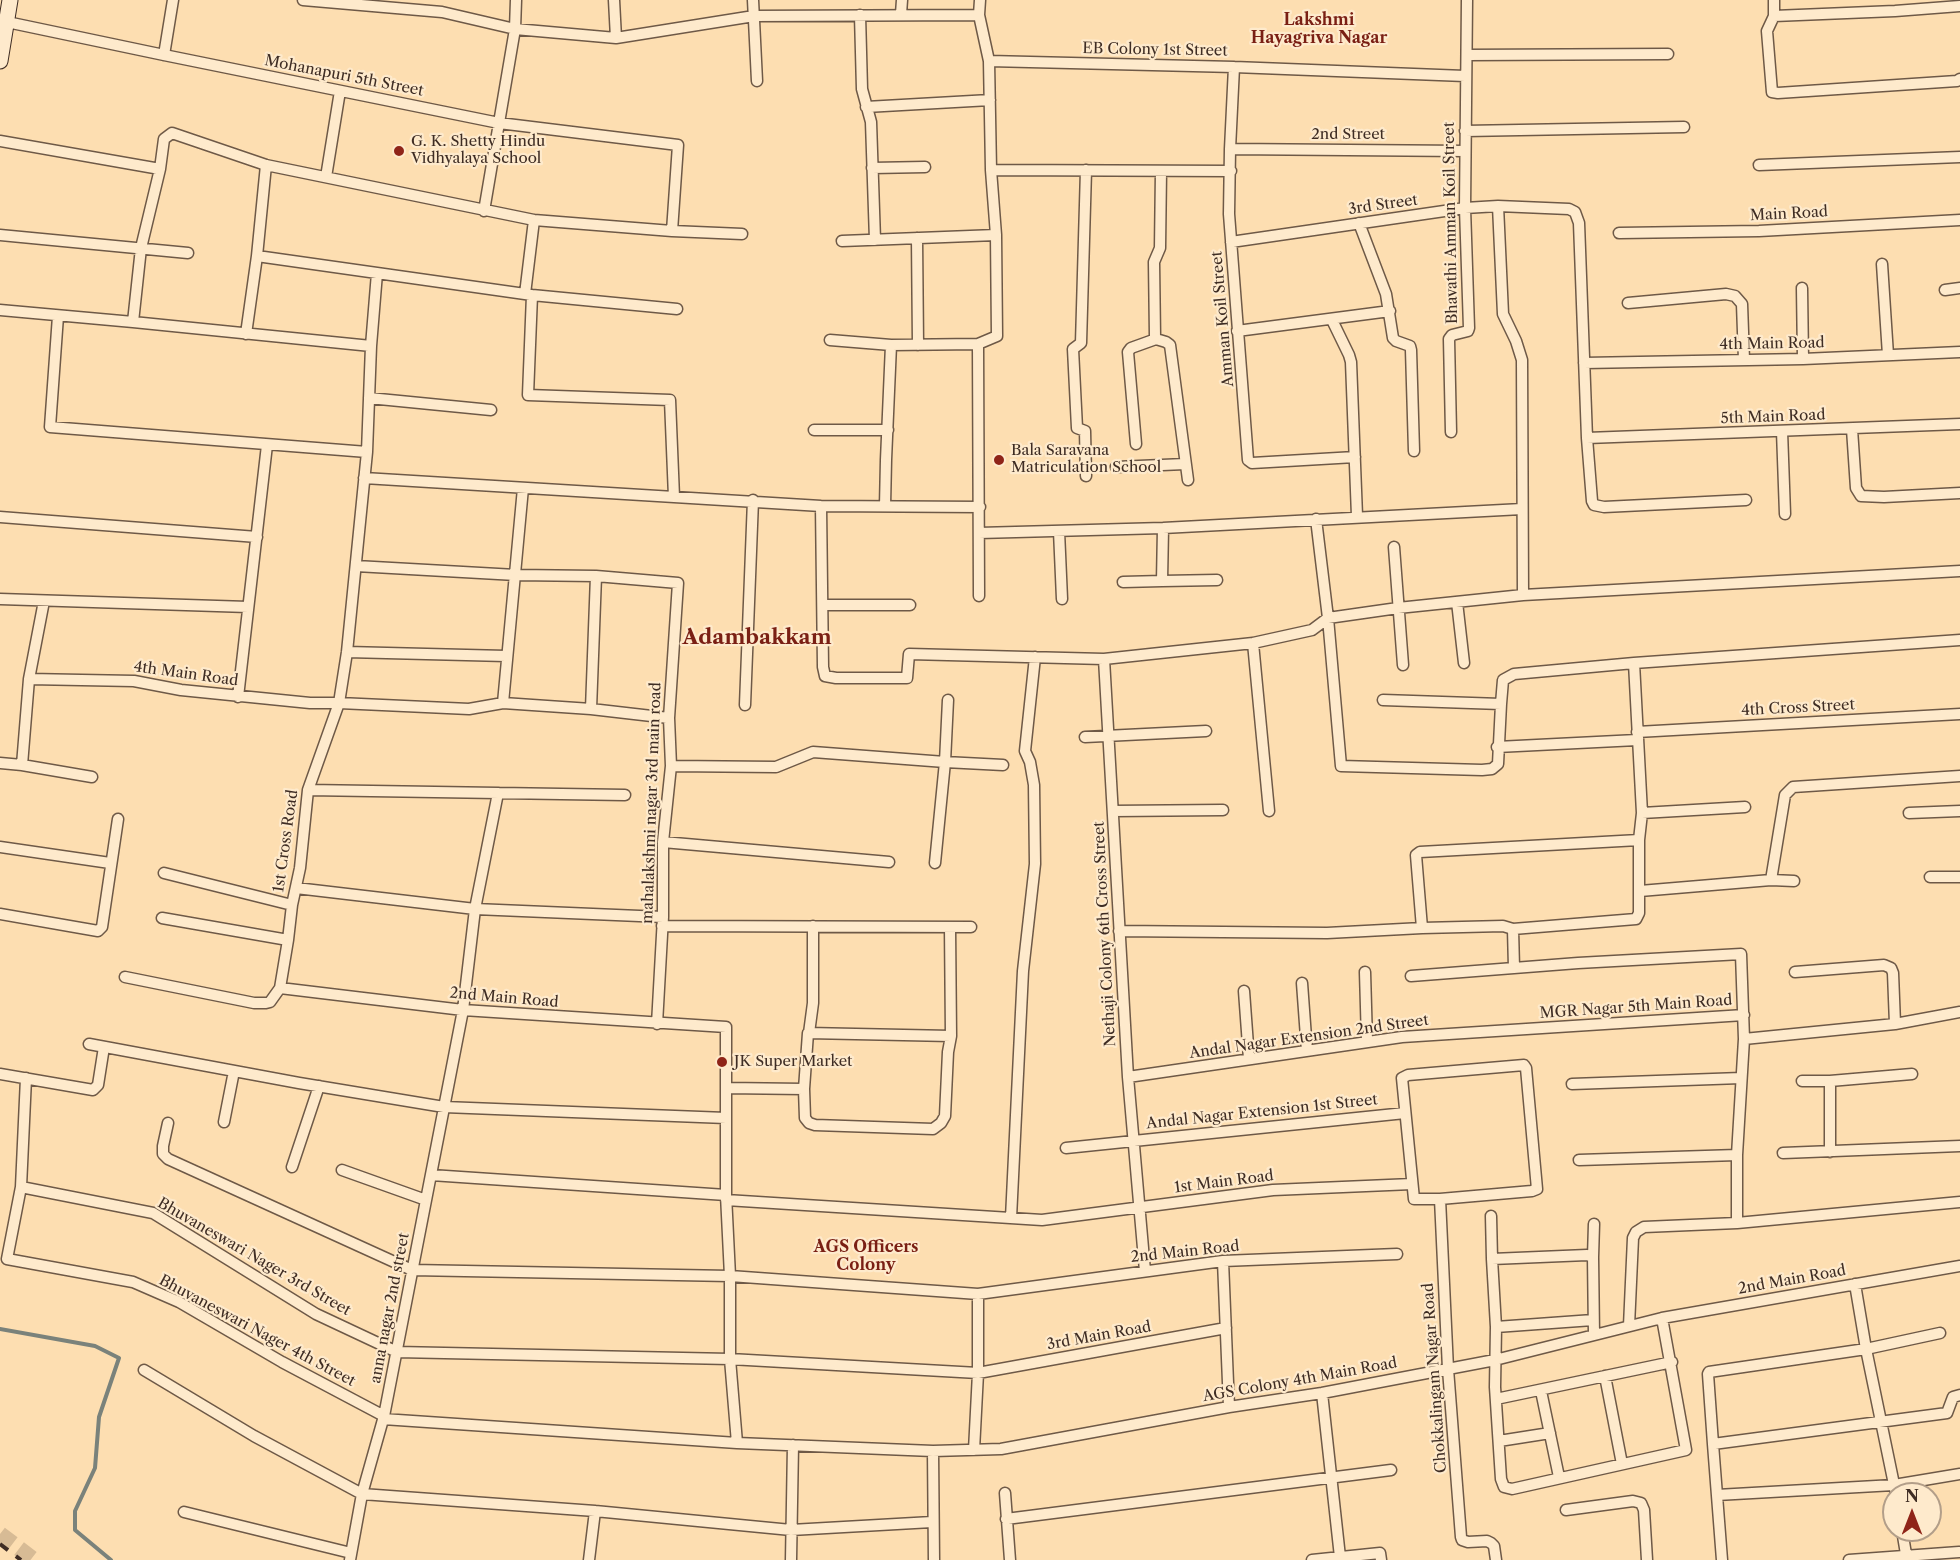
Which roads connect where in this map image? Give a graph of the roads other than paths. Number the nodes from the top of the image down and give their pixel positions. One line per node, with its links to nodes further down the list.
1 (10, 0): 20 (street)
2 (173, 0): 24 (street)
3 (303, 0): 14 (street)
4 (441, 0): 14 (street)
5 (516, 0): 21 (street)
6 (614, 0): 22 (street)
7 (753, 0): 18 (street)
8 (902, 0): 15 (street)
9 (980, 0): 17 (street)
10 (1467, 0): 25 (street, Bhavathi Amman Koil Street)
11 (1774, 0): 19 (street)
12 (1895, 6): 13 (street); 19 (street)
13 (1960, 6)
14 (442, 12): 21 (street)
15 (901, 14): 16 (street); 17 (street)
16 (860, 15): 18 (street); 34 (street)
17 (979, 15): 27 (street)
18 (754, 16): 22 (street); 31 (street)
19 (1774, 16): 30 (street)
20 (3, 20): 24 (street, Mohanapuri 5th Street); 26 (street)
21 (515, 29): 22 (street); 35 (street)
22 (616, 38)
23 (1668, 54): 25 (street)
24 (164, 55): 32 (street, Mohanapuri 5th Street)
25 (1467, 56): 29 (street, Bhavathi Amman Koil Street)
26 (0, 61)
27 (989, 61): 28 (street, EB Colony 1st Street); 33 (street)
28 (1234, 66): 29 (street, EB Colony 1st Street); 39 (street, Amman Koil Street)
29 (1465, 76): 37 (street, Bhavathi Amman Koil Street)
30 (1960, 79)
31 (757, 81)
32 (340, 91): 35 (street, Mohanapuri 5th Street); 51 (street)
33 (990, 100): 34 (street); 47 (street)
34 (866, 107): 45 (street)
35 (499, 123): 54 (street); 58 (street, Mohanapuri 5th Street)
36 (1684, 127): 37 (street)
37 (1465, 131): 40 (street, Bhavathi Amman Koil Street)
38 (0, 141): 46 (street)
39 (1230, 149): 40 (street, 2nd Street); 50 (street, Amman Koil Street)
40 (1465, 151): 53 (street, Bhavathi Amman Koil Street)
41 (1960, 157): 43 (street)
42 (266, 165): 46 (street); 51 (street); 69 (street)
43 (1759, 165)
44 (925, 167): 45 (street)
45 (873, 168): 64 (street)
46 (160, 169): 67 (street)
47 (991, 170): 48 (street); 62 (street)
48 (1086, 170): 49 (street); 112 (street)
49 (1161, 171): 50 (street); 85 (street)
50 (1231, 171): 66 (street, Amman Koil Street)
51 (326, 177): 54 (street)
52 (1498, 206): 53 (street, 3rd Street); 95 (street, 3rd Street); 123 (street)
53 (1465, 208): 57 (street, 3rd Street); 103 (street, Bhavathi Amman Koil Street)
54 (484, 211): 55 (street)
55 (534, 220): 58 (street); 75 (street)
56 (1960, 220): 59 (street, Main Road)
57 (1359, 224): 66 (street, 3rd Street); 79 (street)
58 (672, 231): 60 (street)
59 (1619, 233)
60 (742, 234)
61 (0, 235): 67 (street)
62 (996, 235): 63 (street); 87 (street)
63 (917, 238): 64 (street); 89 (street)
64 (875, 240): 65 (street)
65 (842, 241)
66 (1232, 242): 83 (street, Amman Koil Street)
67 (141, 248): 68 (street); 82 (street)
68 (188, 254)
69 (257, 256): 71 (street); 84 (street)
70 (1882, 264): 92 (street)
71 (377, 273): 75 (street); 90 (street, 1st Cross Road)
72 (1802, 288): 93 (street)
73 (1960, 288): 74 (street)
74 (1945, 290)
75 (529, 295): 77 (street); 117 (street)
76 (1628, 303): 94 (street)
77 (677, 309)
78 (0, 310): 80 (street)
79 (1390, 311): 81 (street); 107 (street)
80 (58, 316): 82 (street); 106 (street)
81 (1332, 320): 83 (street); 109 (street)
82 (133, 322): 84 (street)
83 (1237, 331): 109 (street, Amman Koil Street)
84 (246, 334): 90 (street)
85 (1156, 339): 105 (street); 110 (street)
86 (830, 340): 88 (street)
87 (978, 344): 89 (street); 122 (street)
88 (891, 345): 89 (street); 101 (street)
89 (918, 345)
90 (371, 346): 96 (street, 1st Cross Road)
91 (1960, 352): 92 (street, 4th Main Road)
92 (1888, 355): 93 (street, 4th Main Road)
93 (1803, 359): 94 (street, 4th Main Road)
94 (1744, 360): 95 (street, 4th Main Road)
95 (1584, 363): 104 (street)
96 (369, 398): 97 (street); 108 (street, 1st Cross Road)
97 (491, 410)
98 (1960, 424): 99 (street, 5th Main Road)
99 (1852, 429): 102 (street, 5th Main Road); 116 (street)
100 (814, 430): 101 (street)
101 (888, 430): 121 (street)
102 (1782, 431): 104 (street, 5th Main Road); 124 (street)
103 (1451, 432)
104 (1587, 438): 119 (street)
105 (1136, 444)
106 (267, 445): 108 (street); 131 (street)
107 (1414, 451)
108 (367, 452): 113 (street, 1st Cross Road)
109 (1355, 457): 125 (street)
110 (1185, 465): 111 (street); 114 (street)
111 (1116, 467)
112 (1086, 476)
113 (364, 478): 115 (street); 133 (street, 1st Cross Road)
114 (1188, 480)
115 (523, 488): 117 (street); 135 (street)
116 (1960, 493)
117 (674, 497): 118 (street)
118 (753, 500): 120 (street); 167 (street)
119 (1746, 500)
120 (821, 506): 121 (street); 146 (street)
121 (885, 506): 122 (street)
122 (980, 507): 130 (street)
123 (1522, 509): 125 (street); 140 (street)
124 (1785, 514)
125 (1357, 516): 127 (street)
126 (0, 517): 131 (street)
127 (1316, 519): 128 (street); 150 (street)
128 (1163, 528): 129 (street); 137 (street)
129 (1059, 531): 130 (street); 143 (street)
130 (979, 533): 141 (street)
131 (257, 537): 148 (street)
132 (1394, 547): 149 (street)
133 (356, 566): 135 (street); 153 (street, 1st Cross Road)
134 (1960, 571): 140 (street)
135 (516, 575): 136 (street); 154 (street)
136 (596, 576): 168 (street); 170 (street, mahalakshmi nagar 3rd main road)
137 (1162, 580): 138 (street); 139 (street)
138 (1217, 580)
139 (1123, 582)
140 (1523, 595): 145 (street)
141 (979, 596)
142 (0, 599): 144 (street)
143 (1062, 599)
144 (44, 602): 148 (street); 160 (street)
145 (1456, 602): 149 (street); 157 (street)
146 (823, 604): 147 (street); 155 (street)
147 (910, 605)
148 (248, 607): 161 (street)
149 (1398, 608): 150 (street); 159 (street)
150 (1328, 618): 152 (street); 175 (street)
151 (1960, 640): 158 (street)
152 (1253, 643): 156 (street); 189 (street)
153 (347, 652): 154 (street); 164 (street, 1st Cross Road)
154 (506, 656): 165 (street)
155 (1035, 657): 156 (street); 276 (street)
156 (1104, 659): 172 (street, Nethaji Colony 6th Cross Street)
157 (1464, 663)
158 (1634, 663): 166 (street); 173 (street)
159 (1403, 665)
160 (29, 679): 161 (street, 4th Main Road); 178 (street)
161 (238, 697): 164 (street, 4th Main Road)
162 (948, 700): 176 (street)
163 (1383, 700): 166 (street)
164 (339, 703): 165 (street, 4th Main Road); 183 (street, 1st Cross Road)
165 (503, 703): 168 (street, 4th Main Road)
166 (1501, 704): 175 (street)
167 (745, 705)
168 (591, 709): 170 (street, 4th Main Road)
169 (1960, 714): 173 (street, 4th Cross Street)
170 (669, 718): 180 (street, mahalakshmi nagar 3rd main road)
171 (1206, 731): 172 (street)
172 (1107, 735): 174 (street); 188 (street, Nethaji Colony 6th Cross Street)
173 (1637, 736): 175 (street, 4th Cross Street); 191 (street)
174 (1085, 737)
175 (1497, 747)
176 (945, 762): 179 (street); 180 (street); 199 (street)
177 (0, 764): 178 (street)
178 (22, 765): 182 (street)
179 (1003, 765)
180 (671, 766): 195 (street, mahalakshmi nagar 3rd main road)
181 (1960, 776): 203 (street)
182 (92, 777)
183 (308, 790): 184 (street); 205 (street, 1st Cross Road)
184 (498, 793): 185 (street); 208 (street, anna nagar 2nd street)
185 (626, 795)
186 (1745, 807): 191 (street)
187 (1223, 810): 188 (street)
188 (1113, 811): 217 (street, Nethaji Colony 6th Cross Street)
189 (1269, 811)
190 (1960, 811): 192 (street)
191 (1642, 813): 194 (street)
192 (1909, 813)
193 (118, 819): 198 (street)
194 (1640, 840): 206 (street); 215 (street)
195 (663, 842): 197 (street); 211 (street, mahalakshmi nagar 3rd main road)
196 (0, 847): 198 (street)
197 (889, 862)
198 (110, 863): 209 (street)
199 (935, 863)
200 (164, 873): 207 (street)
201 (1960, 876): 202 (street)
202 (1930, 878)
203 (1771, 880): 204 (street); 206 (street)
204 (1794, 880)
205 (296, 888): 207 (street, 1st Cross Road); 208 (street)
206 (1640, 891): 216 (street)
207 (292, 905): 218 (street, 1st Cross Road)
208 (475, 909): 211 (street); 227 (street, anna nagar 2nd street)
209 (0, 915)
210 (162, 918): 218 (street)
211 (662, 922): 212 (street); 230 (street, mahalakshmi nagar 3rd main road)
212 (813, 926): 213 (street); 233 (street)
213 (950, 927): 214 (street); 234 (street)
214 (971, 927)
215 (1422, 928): 216 (street); 217 (street)
216 (1513, 929): 219 (street)
217 (1119, 931): 244 (street, Nethaji Colony 6th Cross Street)
218 (288, 940): 225 (street, 1st Cross Road)
219 (1514, 968): 222 (street); 229 (street)
220 (1365, 972): 236 (street)
221 (1795, 972): 231 (street)
222 (1411, 976)
223 (124, 977): 225 (street)
224 (1302, 984): 239 (street)
225 (280, 988): 227 (street, 2nd Main Road)
226 (1244, 990): 240 (street)
227 (463, 1010): 230 (street, 2nd Main Road); 253 (street, anna nagar 2nd street)
228 (1960, 1012): 231 (street)
229 (1744, 1015): 232 (street, MGR Nagar 5th Main Road); 235 (street)
230 (657, 1024): 251 (street, 2nd Main Road)
231 (1895, 1024): 235 (street)
232 (1530, 1029): 236 (street, Andal Nagar Extension 2nd Street)
233 (809, 1033): 234 (street); 252 (street)
234 (951, 1036): 252 (street)
235 (1744, 1039): 246 (street)
236 (1366, 1042): 239 (street, Andal Nagar Extension 2nd Street)
237 (88, 1044): 238 (street)
238 (104, 1047): 241 (street); 245 (street)
239 (1307, 1051): 240 (street, Andal Nagar Extension 2nd Street)
240 (1249, 1059): 244 (street, Andal Nagar Extension 2nd Street)
241 (234, 1071): 250 (street); 256 (street)
242 (0, 1074): 245 (street)
243 (1912, 1074): 248 (street)
244 (1128, 1077): 258 (street, Nethaji Colony 6th Cross Street)
245 (26, 1078): 269 (street)
246 (1741, 1078): 249 (street); 263 (street)
247 (1803, 1081): 248 (street)
248 (1830, 1081): 261 (street)
249 (1572, 1084)
250 (319, 1086): 253 (street); 265 (street)
251 (726, 1088): 252 (street); 255 (street)
252 (804, 1089)
253 (444, 1107): 255 (street); 267 (street, anna nagar 2nd street)
254 (1400, 1113): 258 (street, Andal Nagar Extension 1st Street); 268 (street); 271 (street)
255 (726, 1118): 270 (street)
256 (224, 1122)
257 (168, 1123): 284 (street)
258 (1132, 1141): 260 (street, Andal Nagar Extension 1st Street); 274 (street, Nethaji Colony 6th Cross Street)
259 (1960, 1146): 261 (street)
260 (1066, 1148)
261 (1830, 1152): 262 (street)
262 (1783, 1153)
263 (1737, 1155): 264 (street); 277 (street)
264 (1579, 1160)
265 (292, 1167)
266 (342, 1170): 272 (street)
267 (431, 1175): 270 (street, 1st Main Road); 272 (street, anna nagar 2nd street)
268 (1412, 1184): 271 (street); 274 (street, 1st Main Road)
269 (21, 1187): 297 (street, Bhuvaneswari Nager 3rd Street); 310 (street, Bhuvaneswari Nager 4th Street)
270 (726, 1198): 276 (street, 1st Main Road); 286 (street)
271 (1440, 1198): 301 (street, Chokkalingam Nagar Road)
272 (426, 1200): 284 (street, anna nagar 2nd street)
273 (1960, 1202): 277 (street)
274 (1140, 1208): 276 (street, 1st Main Road); 285 (street, Nethaji Colony 6th Cross Street)
275 (1491, 1216): 281 (street)
276 (1011, 1218)
277 (1737, 1223): 291 (street)
278 (1594, 1224): 280 (street)
279 (1397, 1254): 282 (street, 2nd Main Road)
280 (1593, 1257): 281 (street); 290 (street)
281 (1492, 1259): 292 (street)
282 (1224, 1261): 285 (street, 2nd Main Road); 293 (street)
283 (1960, 1266): 287 (street, 2nd Main Road)
284 (412, 1270): 286 (street, 2nd Main Road); 297 (street, anna nagar 2nd street)
285 (1145, 1271): 288 (street, 2nd Main Road)
286 (730, 1276): 288 (street, 2nd Main Road); 298 (street)
287 (1855, 1284): 289 (street, 2nd Main Road); 296 (street)
288 (978, 1294): 303 (street)
289 (1662, 1318): 291 (street, 2nd Main Road); 300 (street)
290 (1593, 1320): 292 (street); 295 (street)
291 (1629, 1326): 295 (street, AGS Colony 4th Main Road)
292 (1496, 1327): 299 (street)
293 (1226, 1328): 303 (street, 3rd Main Road); 309 (street)
294 (1940, 1333): 296 (street)
295 (1594, 1335): 299 (street, AGS Colony 4th Main Road)
296 (1866, 1349): 311 (street); 315 (street)
297 (397, 1352): 298 (street, 3rd Main Road); 310 (street, anna nagar 2nd street)
298 (730, 1359): 303 (street, 3rd Main Road); 314 (street)
299 (1495, 1360): 301 (street, AGS Colony 4th Main Road); 308 (street)
300 (1672, 1362): 304 (street); 319 (street)
301 (1448, 1369): 306 (street, AGS Colony 4th Main Road); 347 (street, Chokkalingam Nagar Road)
302 (144, 1370): 328 (street)
303 (978, 1374): 317 (street)
304 (1605, 1376): 305 (street); 319 (street)
305 (1541, 1391): 308 (street); 312 (street)
306 (1322, 1393): 309 (street, AGS Colony 4th Main Road); 322 (street)
307 (1960, 1395): 311 (street)
308 (1496, 1399): 313 (street)
309 (1229, 1407): 317 (street, AGS Colony 4th Main Road)
310 (384, 1418): 314 (street, AGS Colony 4th Main Road); 328 (street, anna nagar 2nd street)
311 (1880, 1421): 315 (street); 324 (street)
312 (1550, 1433): 313 (street); 323 (street)
313 (1499, 1441): 323 (street)
314 (737, 1443): 316 (street, AGS Colony 4th Main Road)
315 (1713, 1444): 329 (street)
316 (793, 1445): 318 (street, AGS Colony 4th Main Road); 335 (street)
317 (974, 1450): 318 (street, AGS Colony 4th Main Road)
318 (933, 1451): 334 (street)
319 (1622, 1464): 323 (street)
320 (1391, 1470): 322 (street)
321 (1960, 1474): 325 (street)
322 (1332, 1477): 333 (street); 339 (street)
323 (1559, 1477)
324 (1893, 1482)
325 (1925, 1482)
326 (1882, 1490): 329 (street)
327 (1005, 1493): 333 (street)
328 (362, 1494): 331 (street); 338 (street, anna nagar 2nd street)
329 (1717, 1496): 349 (street)
330 (1566, 1510): 348 (street)
331 (595, 1511): 335 (street); 341 (street)
332 (184, 1512): 338 (street)
333 (1006, 1519): 344 (street)
334 (932, 1522): 335 (street); 343 (street)
335 (790, 1530): 342 (street)
336 (1904, 1542): 340 (street)
337 (1959, 1552): 340 (street)
338 (351, 1557)
339 (1340, 1557): 345 (street); 346 (street)
340 (1907, 1558): 350 (street)
341 (589, 1560)
342 (791, 1560)
343 (934, 1560)
344 (1010, 1560)
345 (1312, 1560)
346 (1381, 1560)
347 (1496, 1560)
348 (1647, 1560)
349 (1722, 1560)
350 (1849, 1560)

